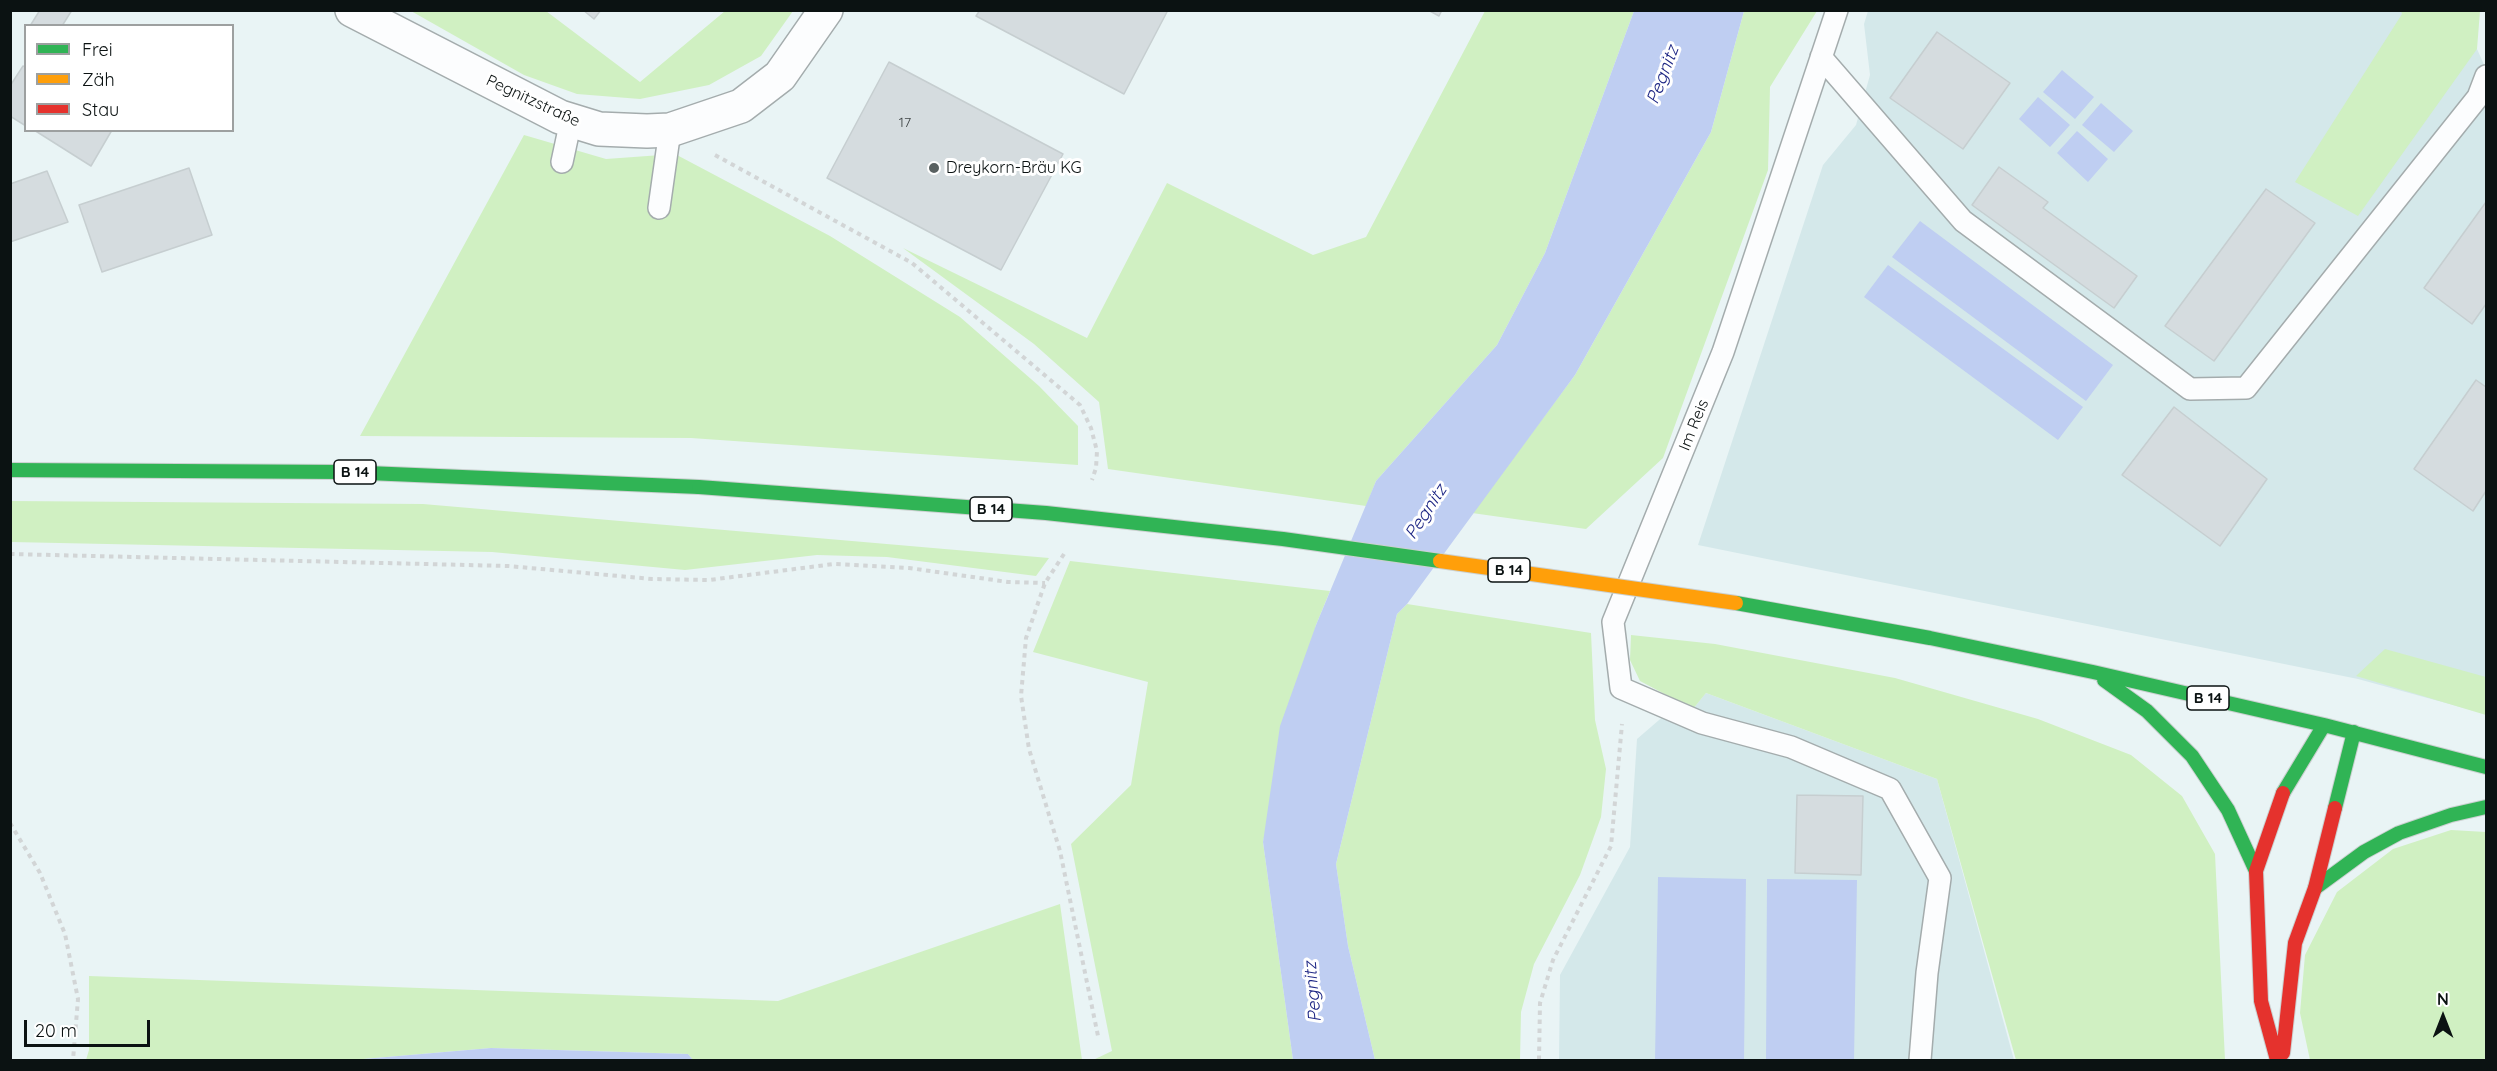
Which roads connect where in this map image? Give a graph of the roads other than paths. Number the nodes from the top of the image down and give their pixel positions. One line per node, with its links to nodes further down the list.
1 (352, 10): 6 (street, Pegnitzstraße)
2 (826, 10): 7 (street, Pegnitzstraße)
3 (1837, 10): 4 (lane, Im Reis)
4 (1821, 57): 5 (lane); 18 (lane, Im Reis)
5 (2487, 76)
6 (572, 120): 7 (street, Pegnitzstraße); 8 (lane)
7 (670, 130): 9 (lane)
8 (562, 162)
9 (659, 208)
10 (10, 470): 11 (main road, B 14, bridge)
11 (2093, 672): 12 (main road, B 14); 16 (main road)
12 (2324, 725): 13 (main road, B 14); 16 (main road)
13 (2354, 732): 14 (main road, B 14); 17 (main road)
14 (2487, 767)
15 (2487, 807): 17 (main road)
16 (2256, 871): 19 (main road)
17 (2315, 888): 20 (main road)
18 (1920, 1060)
19 (2277, 1060)
20 (2282, 1060)

